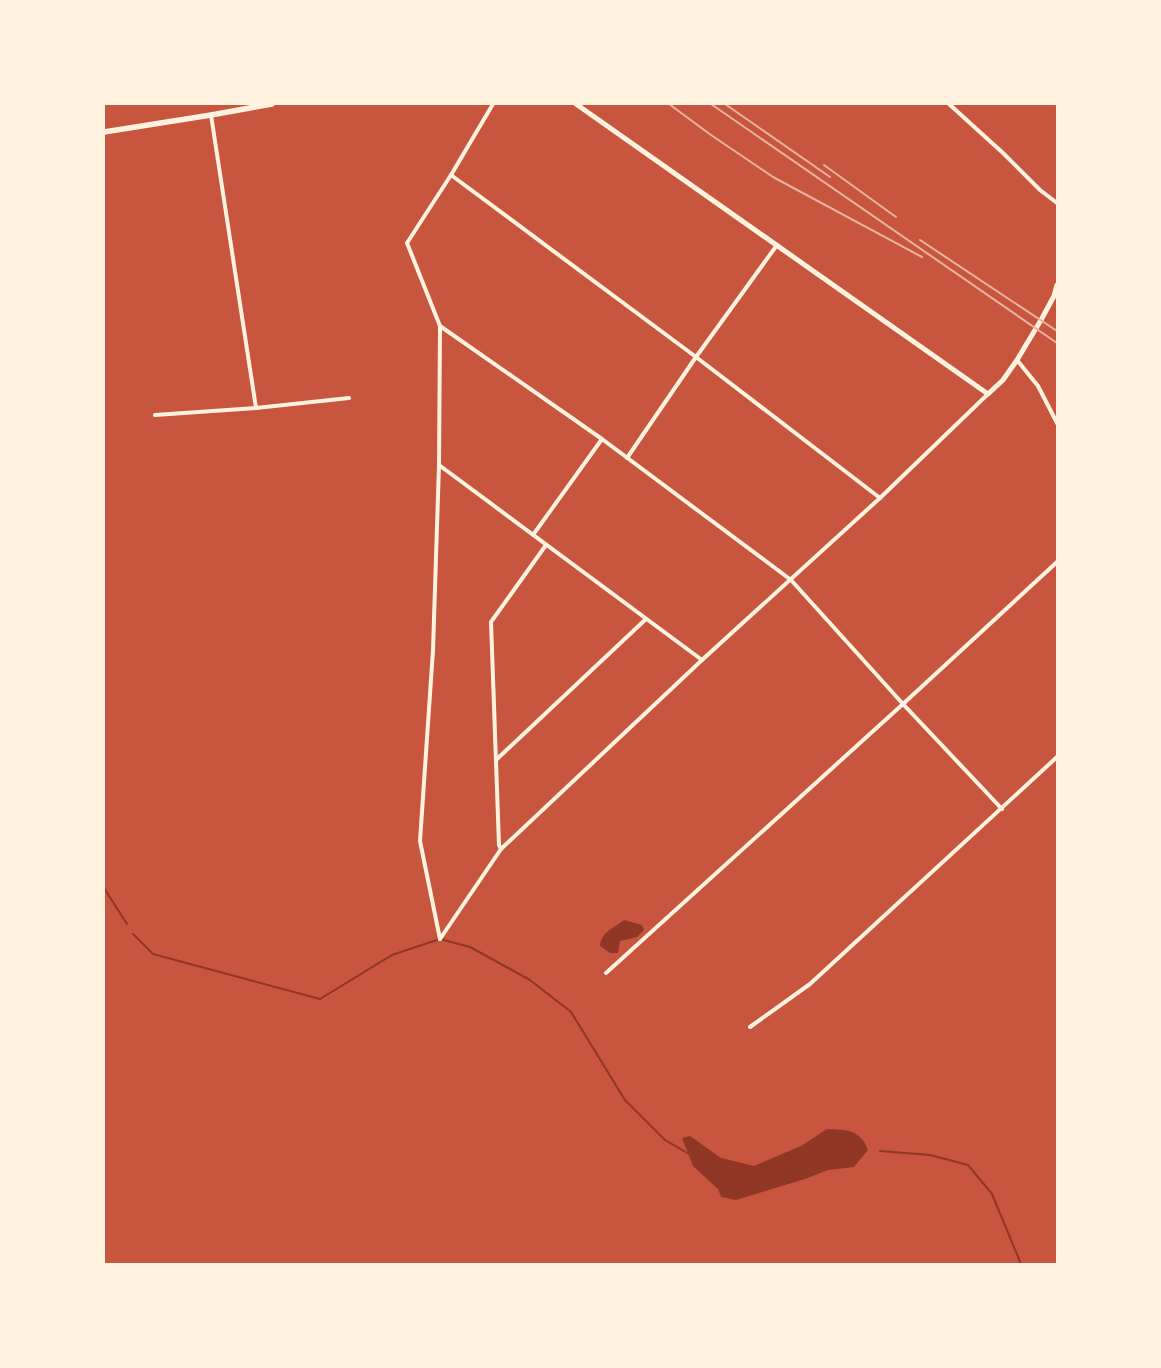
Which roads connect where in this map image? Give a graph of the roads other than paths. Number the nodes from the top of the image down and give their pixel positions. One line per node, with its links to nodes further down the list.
1 (272, 104): 5 (main road)
2 (493, 104): 7 (street)
3 (576, 104): 9 (street)
4 (949, 104): 8 (street)
5 (211, 115): 6 (main road); 17 (street)
6 (104, 132)
7 (451, 175): 12 (street); 13 (street)
8 (1057, 203)
9 (777, 245): 13 (street); 15 (street)
10 (1057, 285): 11 (street)
11 (1056, 296): 14 (street)
12 (440, 326): 20 (street); 22 (street)
13 (696, 356): 21 (street); 23 (street)
14 (1017, 360): 15 (street); 19 (street)
15 (988, 394): 23 (street)
16 (349, 398): 17 (street)
17 (256, 408): 18 (street)
18 (155, 415)
19 (1057, 423)
20 (602, 439): 21 (street); 24 (street)
21 (627, 458): 27 (street)
22 (439, 465): 24 (street); 34 (street)
23 (880, 498): 27 (street)
24 (533, 535): 25 (street)
25 (546, 545): 28 (street); 32 (street)
26 (1057, 562): 30 (street)
27 (791, 580): 29 (street); 30 (street)
28 (646, 619): 29 (street); 32 (street)
29 (702, 660): 34 (street)
30 (903, 704): 33 (street); 35 (street)
31 (1057, 758): 33 (street)
32 (496, 760): 34 (street)
33 (1002, 808): 36 (street)
34 (501, 849)
35 (606, 973)
36 (750, 1027)

